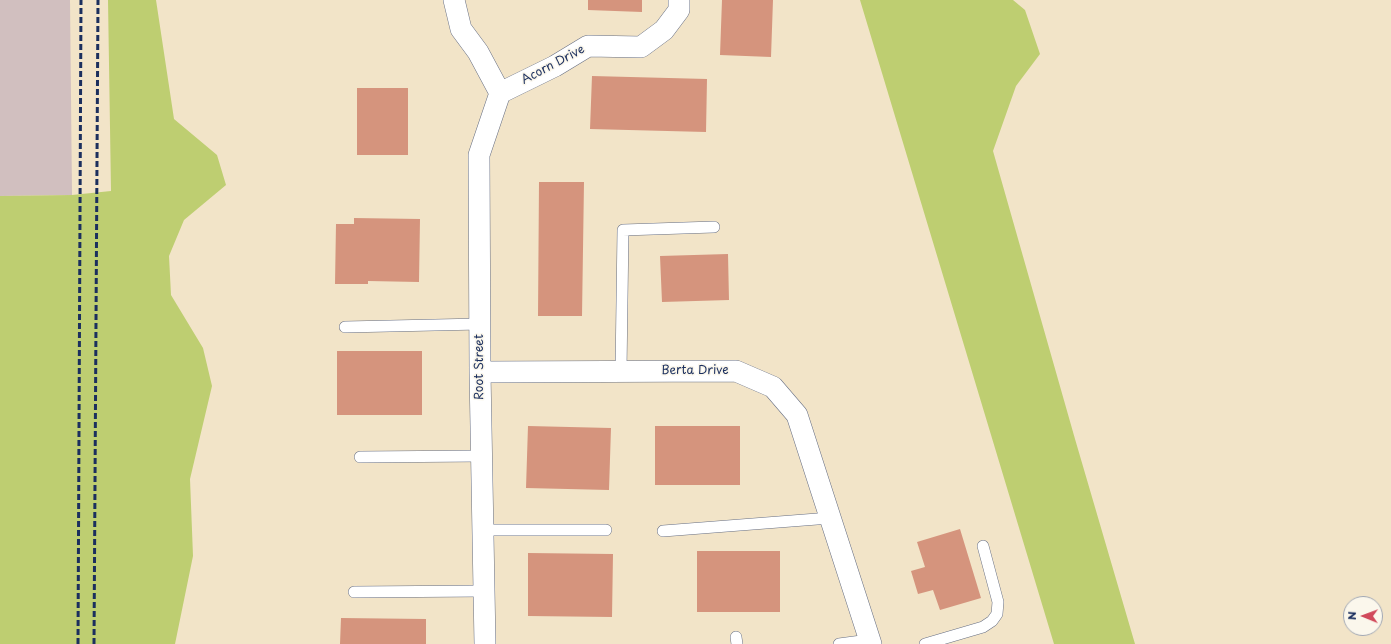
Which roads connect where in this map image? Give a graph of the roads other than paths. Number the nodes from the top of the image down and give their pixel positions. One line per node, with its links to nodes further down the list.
1 (454, 0): 3 (street)
2 (679, 0): 3 (street, Acorn Drive)
3 (500, 93): 5 (street, Root Street)
4 (714, 227): 7 (lane)
5 (480, 324): 6 (lane); 8 (street, Root Street)
6 (345, 327)
7 (621, 371): 8 (street, Berta Drive); 11 (street, Berta Drive)
8 (480, 372): 9 (street, Root Street)
9 (481, 456): 10 (lane); 12 (street, Root Street)
10 (360, 457)
11 (830, 518): 14 (lane); 18 (street, Berta Drive)
12 (483, 530): 13 (lane); 16 (street, Root Street)
13 (606, 530)
14 (663, 531)
15 (983, 546): 21 (lane)
16 (484, 591): 17 (lane); 19 (street, Root Street)
17 (354, 592)
18 (870, 642): 20 (lane)
19 (485, 644)
20 (839, 644)
21 (925, 644)

